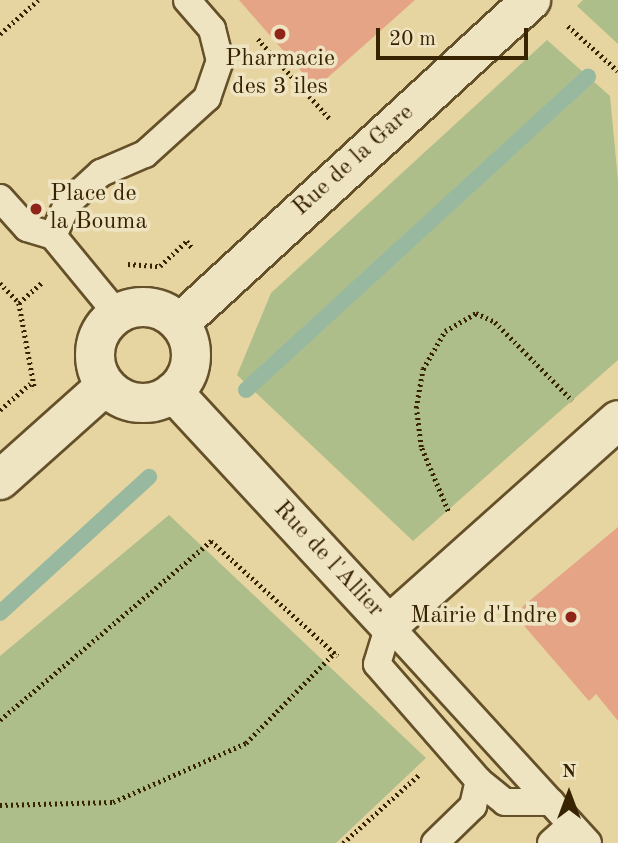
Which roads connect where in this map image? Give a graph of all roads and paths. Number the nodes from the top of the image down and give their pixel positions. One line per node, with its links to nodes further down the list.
1 (38, 0): 5 (path)
2 (187, 0): 9 (lane)
3 (545, 9): 6 (path); 12 (main road, Rue de la Gare)
4 (250, 30): 7 (path)
5 (0, 34)
6 (618, 71)
7 (330, 120)
8 (0, 198): 9 (lane)
9 (53, 236): 11 (lane)
10 (19, 303): 15 (path)
11 (118, 315): 12 (main road); 13 (main road)
12 (180, 323): 14 (main road)
13 (106, 386): 14 (main road); 17 (main road)
14 (173, 392): 19 (main road, Rue de l'Allier)
15 (0, 410)
16 (610, 427): 18 (main road, Rue de l'Allier); 18 (path)
17 (0, 480)
18 (471, 551): 19 (main road, Rue de l'Allier)
19 (389, 625): 20 (path); 24 (lane); 25 (lane)
20 (335, 652): 21 (path); 22 (path); 26 (path)
21 (344, 663)
22 (0, 720)
23 (430, 765): 28 (path)
24 (479, 781): 25 (lane); 29 (lane)
25 (551, 802): 27 (lane)
26 (0, 805)
27 (580, 834): 30 (lane)
28 (342, 843)
29 (435, 843)
30 (551, 843)

